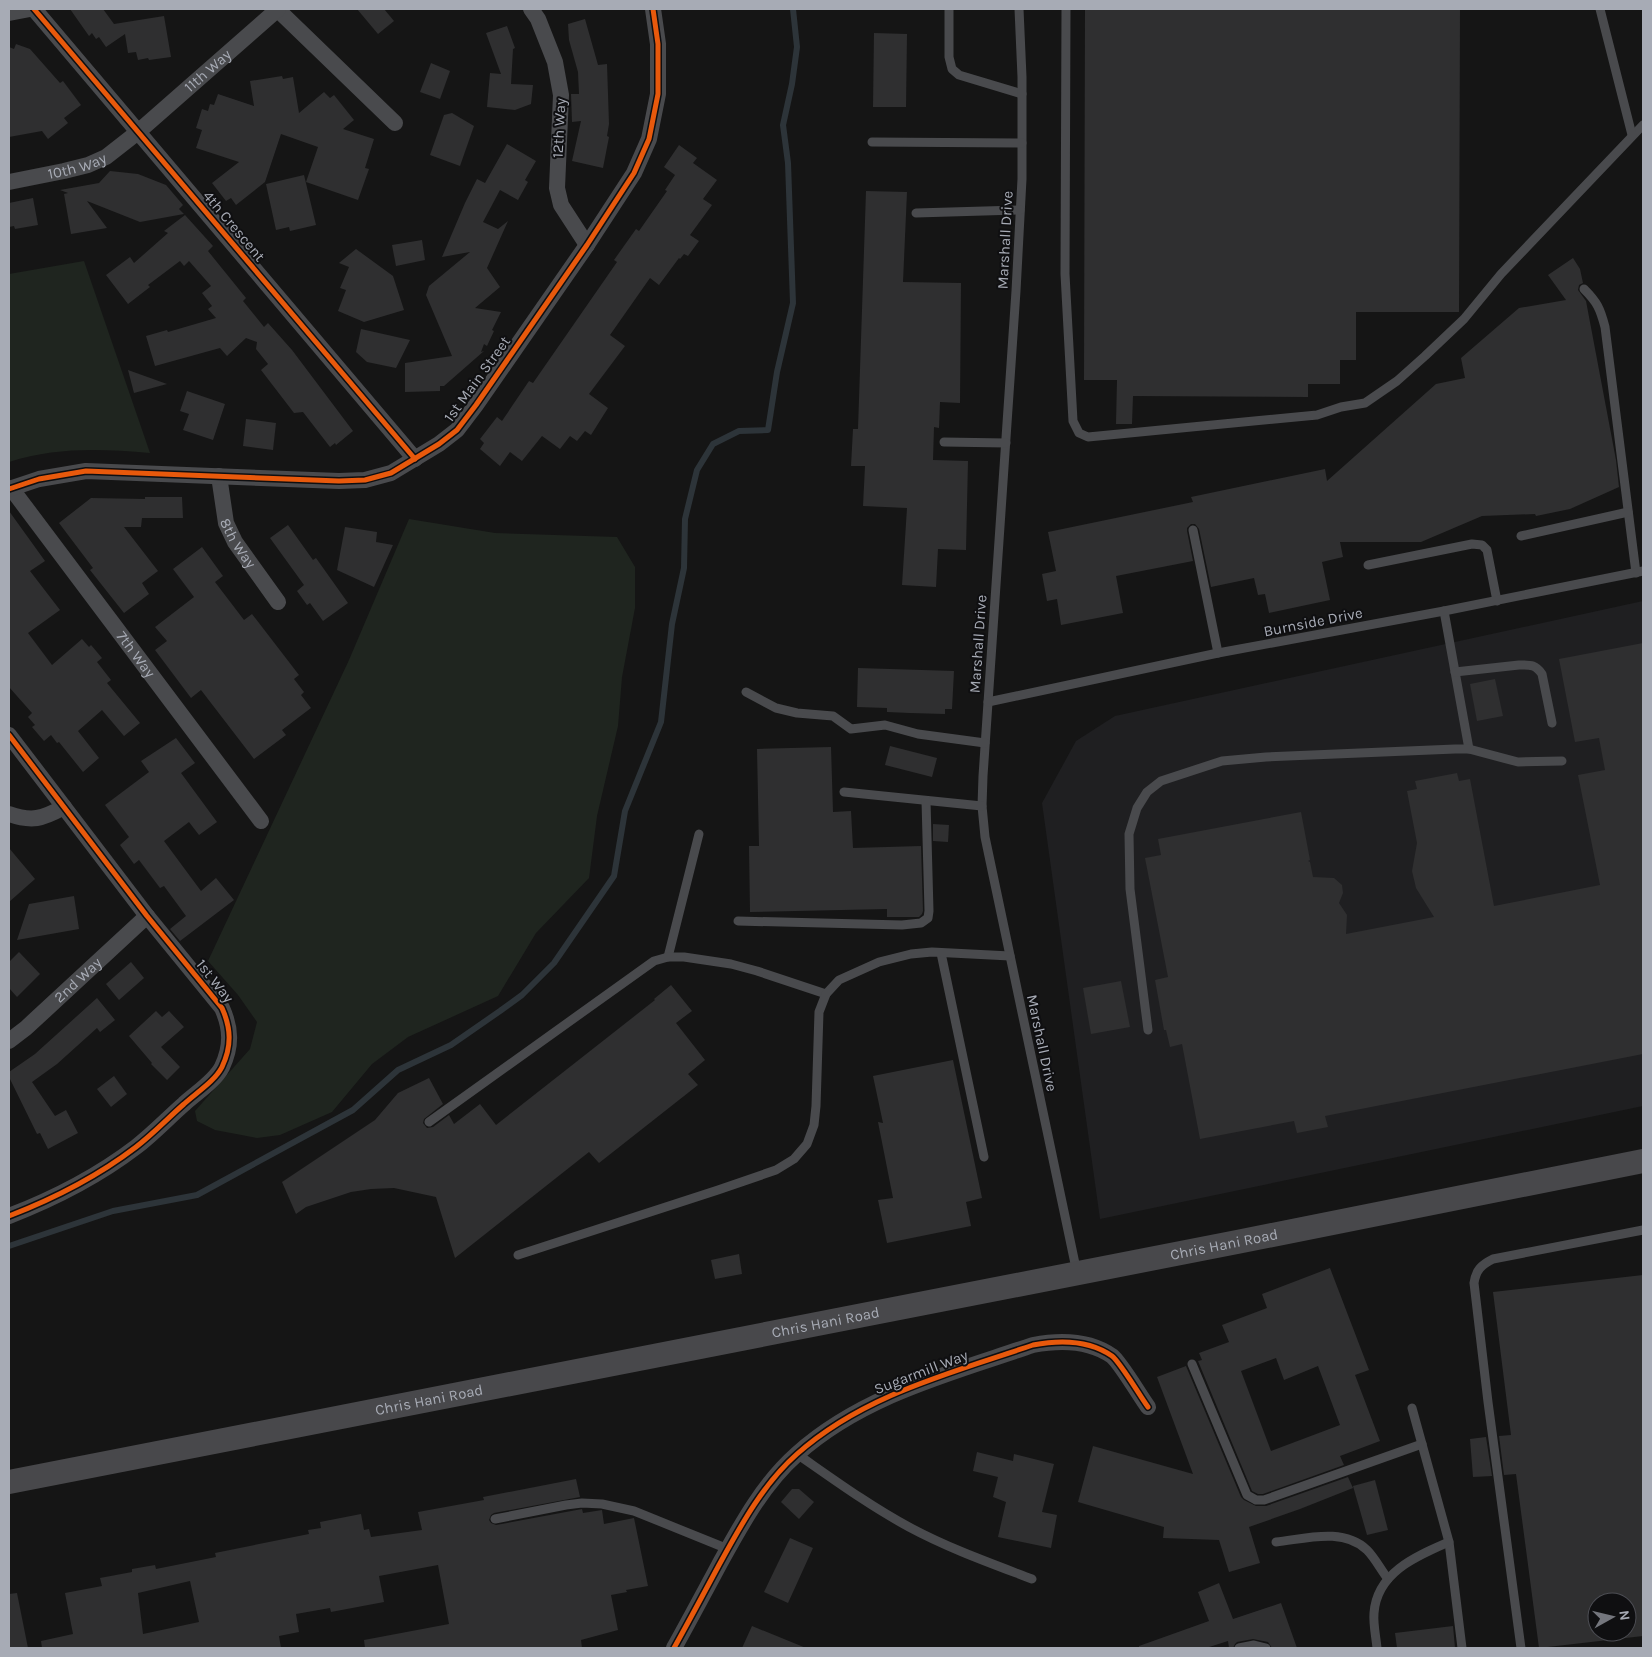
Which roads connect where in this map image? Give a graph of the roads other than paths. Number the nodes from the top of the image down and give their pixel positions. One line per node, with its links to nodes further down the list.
1 (30, 9): 10 (street)
2 (34, 9): 14 (street, 4th Crescent)
3 (277, 9): 12 (street, 11th Way); 14 (street, 11th Way)
4 (531, 9): 21 (street, 12th Way)
5 (653, 9): 21 (street, 1st Main Street)
6 (949, 9): 11 (lane)
7 (1019, 9): 11 (lane, Marshall Drive)
8 (1066, 9): 15 (lane)
9 (1600, 9): 15 (lane)
10 (9, 13)
11 (1022, 94): 17 (lane, Marshall Drive)
12 (395, 123)
13 (1643, 125): 15 (lane)
14 (138, 132): 18 (street, 10th Way); 25 (street, 4th Crescent)
15 (1632, 135)
16 (872, 142): 17 (lane)
17 (1022, 143): 19 (lane, Marshall Drive)
18 (9, 182)
19 (1020, 210): 20 (lane); 24 (lane, Marshall Drive)
20 (916, 213)
21 (587, 245): 25 (street, 1st Main Street)
22 (1584, 289): 28 (lane)
23 (944, 442): 24 (lane)
24 (1006, 443): 39 (lane, Marshall Drive)
25 (415, 459): 26 (street, 1st Main Street)
26 (219, 476): 27 (street, 1st Main Street); 34 (street, 8th Way)
27 (10, 488): 50 (street, 7th Way)
28 (1628, 512): 30 (lane); 32 (lane)
29 (1193, 530): 36 (lane)
30 (1521, 536)
31 (1368, 565): 33 (lane)
32 (1639, 572): 33 (lane, Burnside Drive)
33 (1497, 600): 35 (lane, Burnside Drive)
34 (278, 602)
35 (1444, 611): 36 (lane, Burnside Drive); 37 (lane)
36 (1218, 653): 39 (lane, Burnside Drive)
37 (1455, 672): 40 (lane); 43 (lane)
38 (746, 692): 42 (lane)
39 (988, 702): 42 (lane, Marshall Drive)
40 (1552, 723)
41 (9, 735): 48 (street, 1st Way)
42 (986, 743): 47 (lane, Marshall Drive)
43 (1469, 750): 44 (lane); 58 (lane)
44 (1562, 761)
45 (844, 792): 46 (lane)
46 (926, 801): 47 (lane); 53 (lane)
47 (982, 806): 55 (lane, Marshall Drive)
48 (64, 807): 49 (street); 52 (street, 1st Way)
49 (9, 814)
50 (261, 821)
51 (699, 834): 56 (lane)
52 (147, 916): 59 (street, 2nd Way); 63 (street, 1st Way)
53 (738, 921)
54 (941, 953): 55 (lane); 57 (lane); 61 (lane)
55 (1010, 956): 66 (lane, Marshall Drive)
56 (668, 957): 57 (lane); 60 (lane)
57 (826, 994): 65 (lane)
58 (1148, 1030)
59 (9, 1041)
60 (428, 1122)
61 (984, 1157)
62 (1643, 1161): 66 (main road, Chris Hani Road)
63 (9, 1216)
64 (1643, 1230): 84 (lane)
65 (518, 1255)
66 (1077, 1273): 72 (main road, Chris Hani Road)
67 (1192, 1364): 70 (lane)
68 (1148, 1407): 71 (street, Sugarmill Way)
69 (1412, 1408): 70 (lane)
70 (1422, 1444): 75 (lane)
71 (797, 1454): 76 (street, Sugarmill Way); 77 (lane)
72 (9, 1482)
73 (495, 1519): 76 (lane)
74 (1276, 1542): 78 (lane)
75 (1449, 1542): 78 (lane); 83 (lane)
76 (728, 1549): 79 (street, Sugarmill Way)
77 (1032, 1579)
78 (1388, 1579): 82 (lane)
79 (674, 1648)
80 (1239, 1648): 81 (lane)
81 (1266, 1648)
82 (1377, 1648)
83 (1462, 1648)
84 (1522, 1648)

